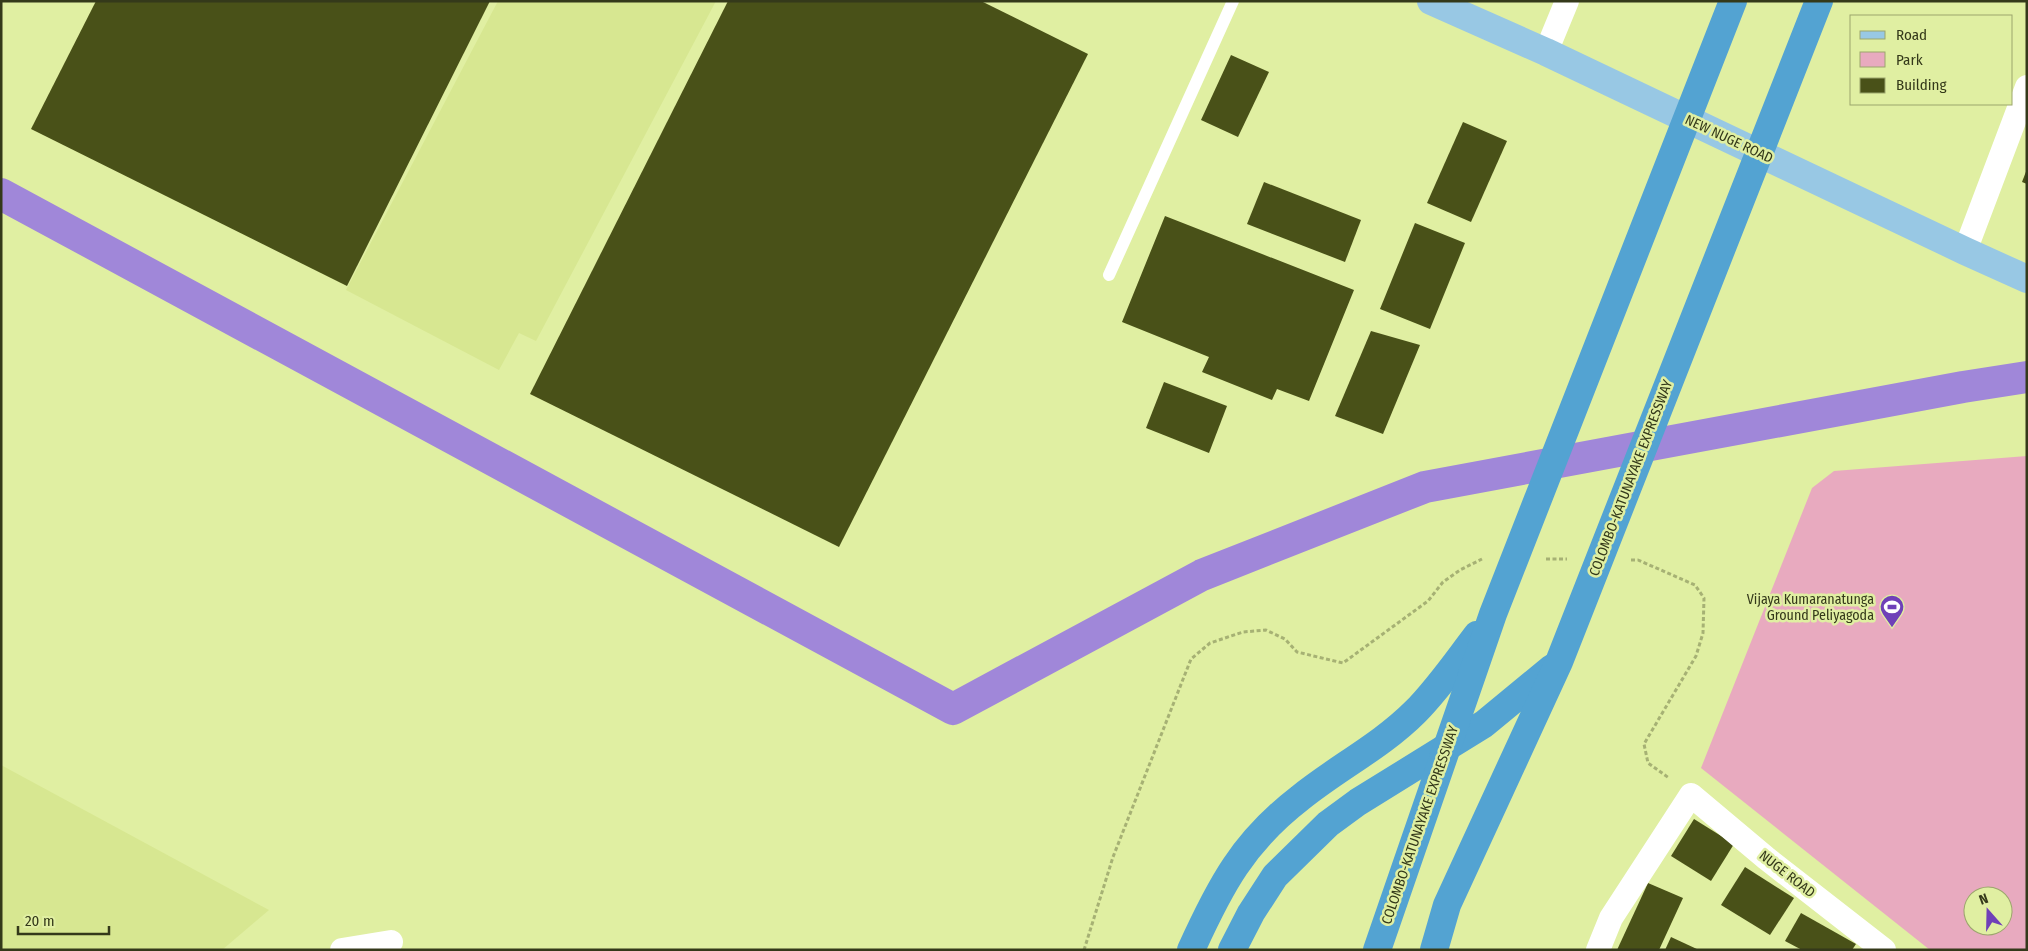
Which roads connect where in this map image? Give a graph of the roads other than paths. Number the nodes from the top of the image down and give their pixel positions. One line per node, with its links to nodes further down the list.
1 (1233, 1): 9 (lane)
2 (1431, 1): 6 (main road, NEW NUGE ROAD)
3 (1567, 1): 6 (street)
4 (1733, 1): 11 (highway, COLOMBO-KATUNAYAKE EXPRESSWAY)
5 (1818, 1): 12 (highway, COLOMBO-KATUNAYAKE EXPRESSWAY)
6 (1546, 52): 8 (main road, NEW NUGE ROAD)
7 (2027, 87): 8 (street)
8 (1965, 251): 10 (main road, NEW NUGE ROAD)
9 (1109, 275)
10 (2027, 279)
11 (1493, 614): 13 (highway, COLOMBO-KATUNAYAKE EXPRESSWAY); 16 (highway)
12 (1559, 662): 13 (highway); 19 (highway, COLOMBO-KATUNAYAKE EXPRESSWAY)
13 (1445, 749): 17 (highway); 18 (highway, COLOMBO-KATUNAYAKE EXPRESSWAY)
14 (391, 942): 15 (street)
15 (342, 950)
16 (1191, 950)
17 (1232, 950)
18 (1377, 950)
19 (1434, 950)
20 (1598, 950): 21 (street, NUGE ROAD)
21 (1884, 950)

